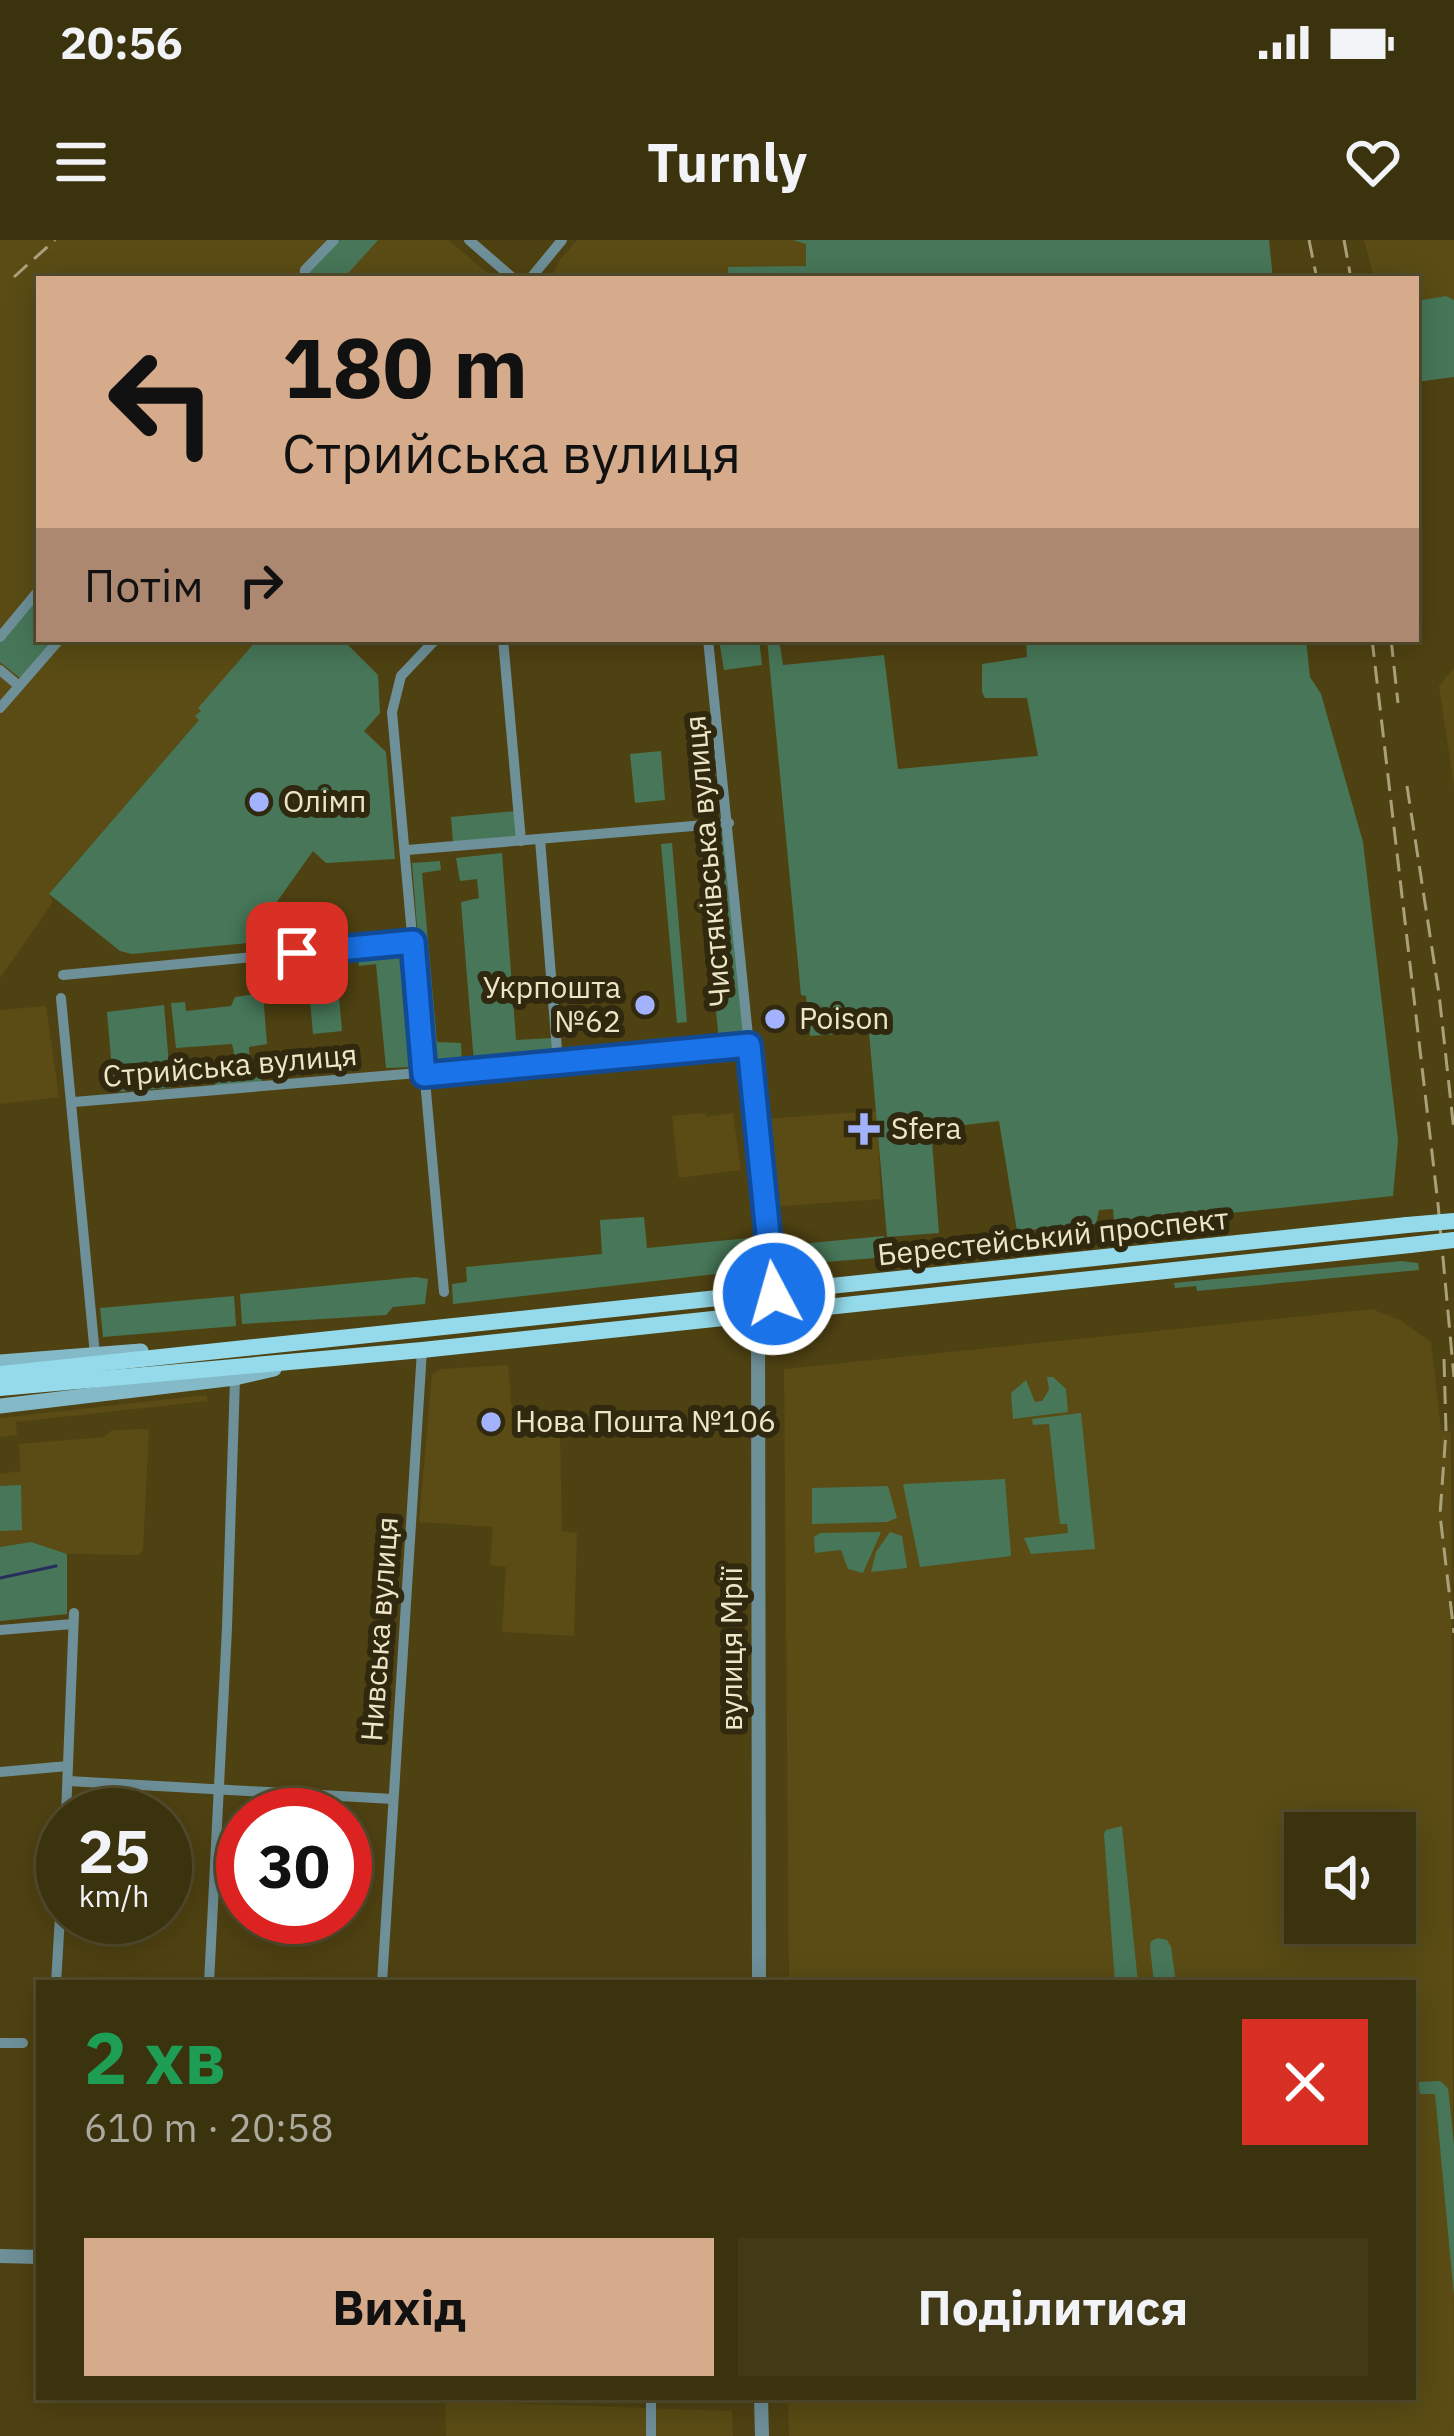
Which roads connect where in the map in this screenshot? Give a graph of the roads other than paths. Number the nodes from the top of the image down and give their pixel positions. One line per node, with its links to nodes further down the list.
1 (334, 240): 4 (street)
2 (469, 240): 5 (street)
3 (562, 240): 6 (street)
4 (304, 276)
5 (511, 276)
6 (532, 276)
7 (36, 594): 8 (street)
8 (0, 637)
9 (57, 642): 14 (street)
10 (433, 642): 19 (street)
11 (503, 642): 18 (street)
12 (708, 642): 16 (street, Чистяківська вулиця)
13 (0, 670): 14 (street)
14 (19, 686): 15 (street)
15 (0, 708)
16 (729, 823): 17 (street); 23 (street, Чистяківська вулиця)
17 (540, 839): 18 (street); 24 (street)
18 (521, 841): 19 (street)
19 (407, 850): 20 (street)
20 (413, 942): 21 (street); 25 (street)
21 (64, 976)
22 (61, 998): 26 (street)
23 (749, 1045): 24 (street, Стрийська вулиця); 30 (street, Чистяківська вулиця)
24 (558, 1063): 25 (street, Стрийська вулиця)
25 (424, 1075): 26 (street, Стрийська вулиця); 29 (street)
26 (74, 1102): 34 (street)
27 (1454, 1220): 30 (main road, Берестейський проспект, bridge)
28 (1454, 1240): 31 (main road, Берестейський проспект, bridge)
29 (444, 1292)
30 (774, 1294): 32 (main road, Берестейський проспект)
31 (758, 1314): 33 (main road, Берестейський проспект); 54 (street, вулиця Мрії)
32 (300, 1341): 34 (main road, Берестейський проспект); 36 (main road, Берестейський проспект)
33 (422, 1350): 36 (main road, Берестейський проспект); 48 (street, Нивська вулиця)
34 (95, 1355): 35 (main road, Берестейський проспект)
35 (0, 1362)
36 (228, 1365): 37 (main road, Берестейський проспект); 38 (main road, Берестейський проспект); 39 (main road, Берестейський проспект); 45 (street)
37 (0, 1374)
38 (0, 1388)
39 (0, 1406)
40 (0, 1630): 41 (street)
41 (68, 1766): 42 (street); 43 (street)
42 (0, 1772)
43 (68, 1780): 44 (street); 46 (street)
44 (68, 1788)
45 (220, 1788)
46 (216, 1790)
47 (372, 1798): 48 (street)
48 (393, 1799): 53 (street, Нивська вулиця)
49 (216, 1860): 52 (street)
50 (58, 1944): 51 (street)
51 (56, 1980)
52 (209, 1980)
53 (382, 1980)
54 (759, 1980)
55 (0, 2043): 56 (street)
56 (23, 2043)
57 (0, 2255): 58 (street)
58 (36, 2257)
59 (651, 2400): 61 (street)
60 (761, 2400): 62 (street)
61 (651, 2436)
62 (762, 2436)

